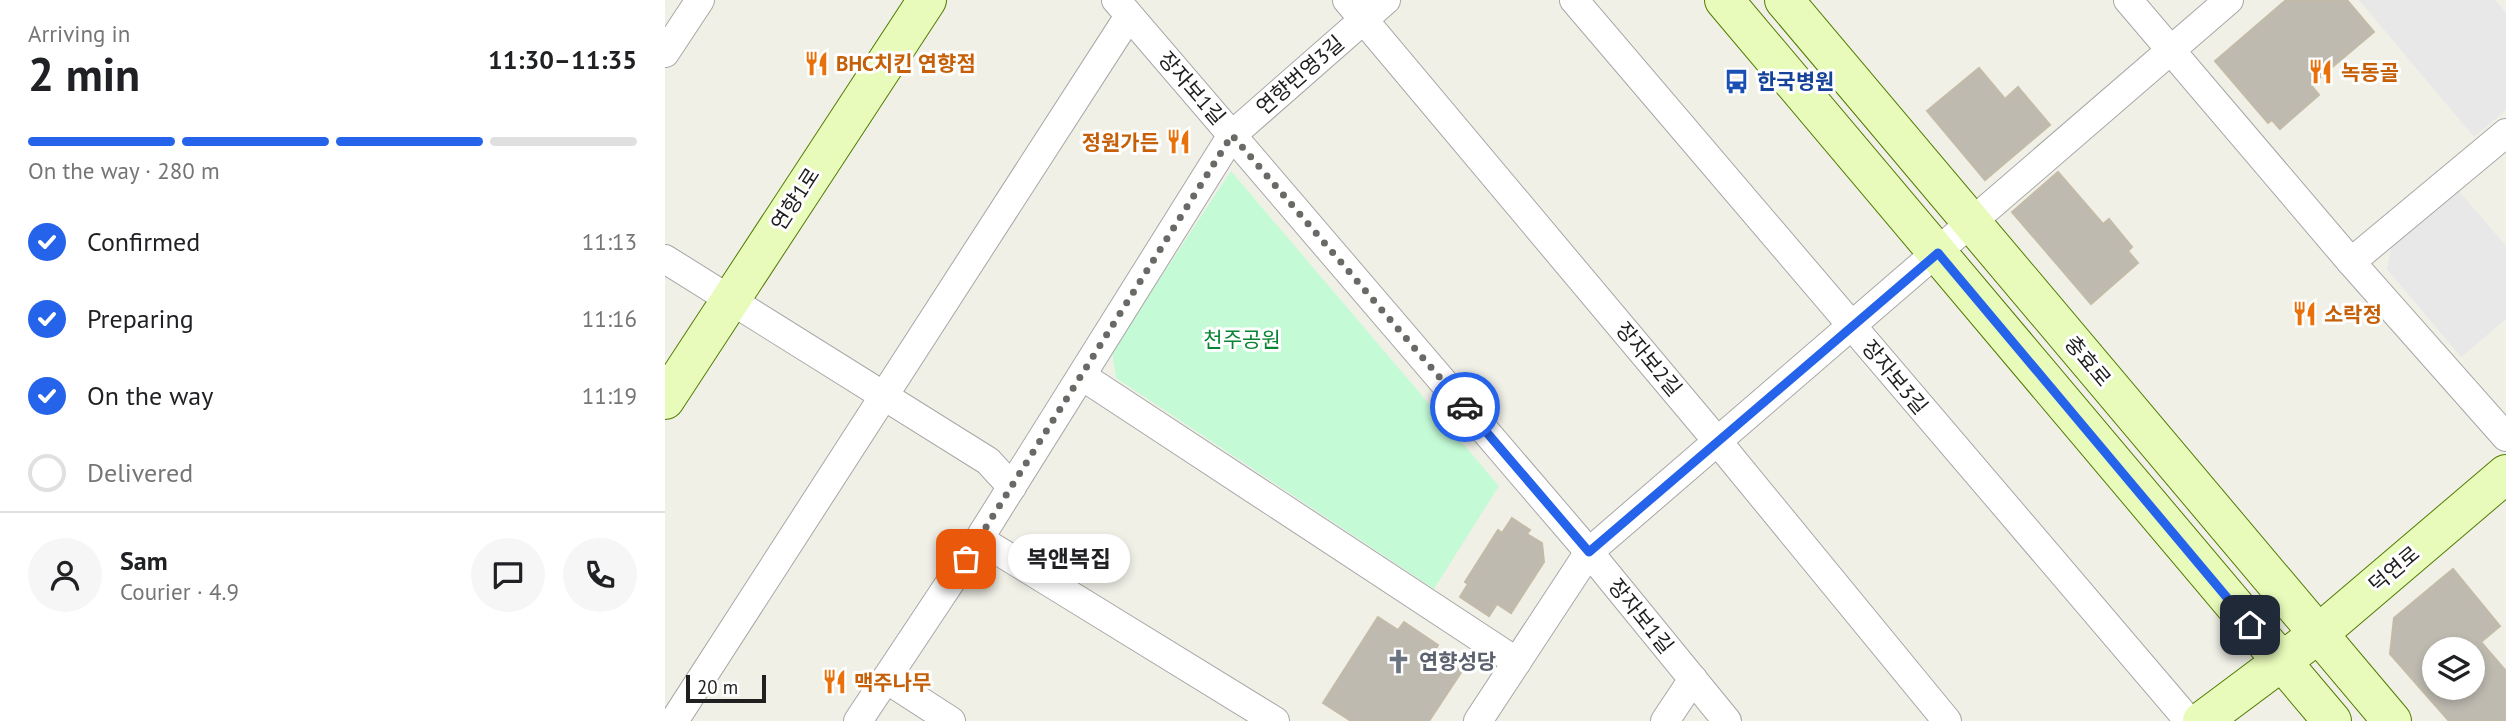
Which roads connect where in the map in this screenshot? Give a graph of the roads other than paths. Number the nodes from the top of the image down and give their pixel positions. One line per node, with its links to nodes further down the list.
1 (700, 0): 12 (street)
2 (927, 0): 19 (main road, 연향1로)
3 (1386, 0): 10 (street, 연향번영3길)
4 (1574, 0): 20 (street, 장자보3길)
5 (1724, 0): 16 (main road)
6 (1784, 0): 15 (main road, 충효로)
7 (2128, 0): 11 (street)
8 (2229, 0): 11 (street)
9 (1123, 8): 14 (street, 장자보1길); 22 (street)
10 (1355, 10): 14 (street, 연향번영3길); 25 (street, 장자보2길)
11 (2170, 51): 15 (street); 18 (street)
12 (665, 52)
13 (2506, 132): 18 (street)
14 (1232, 135): 21 (street, 연향번영3길); 29 (street, 장자보1길)
15 (1972, 224): 16 (street); 30 (main road, 충효로)
16 (1938, 253): 20 (street); 31 (main road)
17 (665, 259): 19 (street)
18 (2351, 262): 24 (street)
19 (729, 299): 22 (street); 23 (main road, 연향1로)
20 (1853, 327): 25 (street); 43 (street, 장자보3길)
21 (1082, 376): 27 (street, 연향번영3길); 32 (street)
22 (886, 397): 27 (street); 35 (street)
23 (665, 400)
24 (2506, 436)
25 (1719, 442): 29 (street); 42 (street, 장자보2길)
26 (2506, 474): 30 (main road, 덕연로)
27 (1012, 487): 28 (street, 연향번영3길)
28 (979, 539): 33 (street, 연향번영3길); 38 (street)
29 (1589, 552): 32 (street); 34 (street, 장자보1길)
30 (2317, 635): 31 (main road, 덕연로); 46 (main road, 충효로)
31 (2280, 661): 44 (main road, 덕연로); 45 (main road)
32 (1517, 662): 39 (street)
33 (886, 679): 36 (street, 연향번영3길); 37 (street)
34 (1693, 679): 40 (street); 41 (street, 장자보1길)
35 (674, 721)
36 (858, 721)
37 (951, 721)
38 (1275, 721)
39 (1478, 721)
40 (1665, 721)
41 (1727, 721)
42 (1947, 721)
43 (2189, 721)
44 (2202, 721)
45 (2332, 721)
46 (2392, 721)

